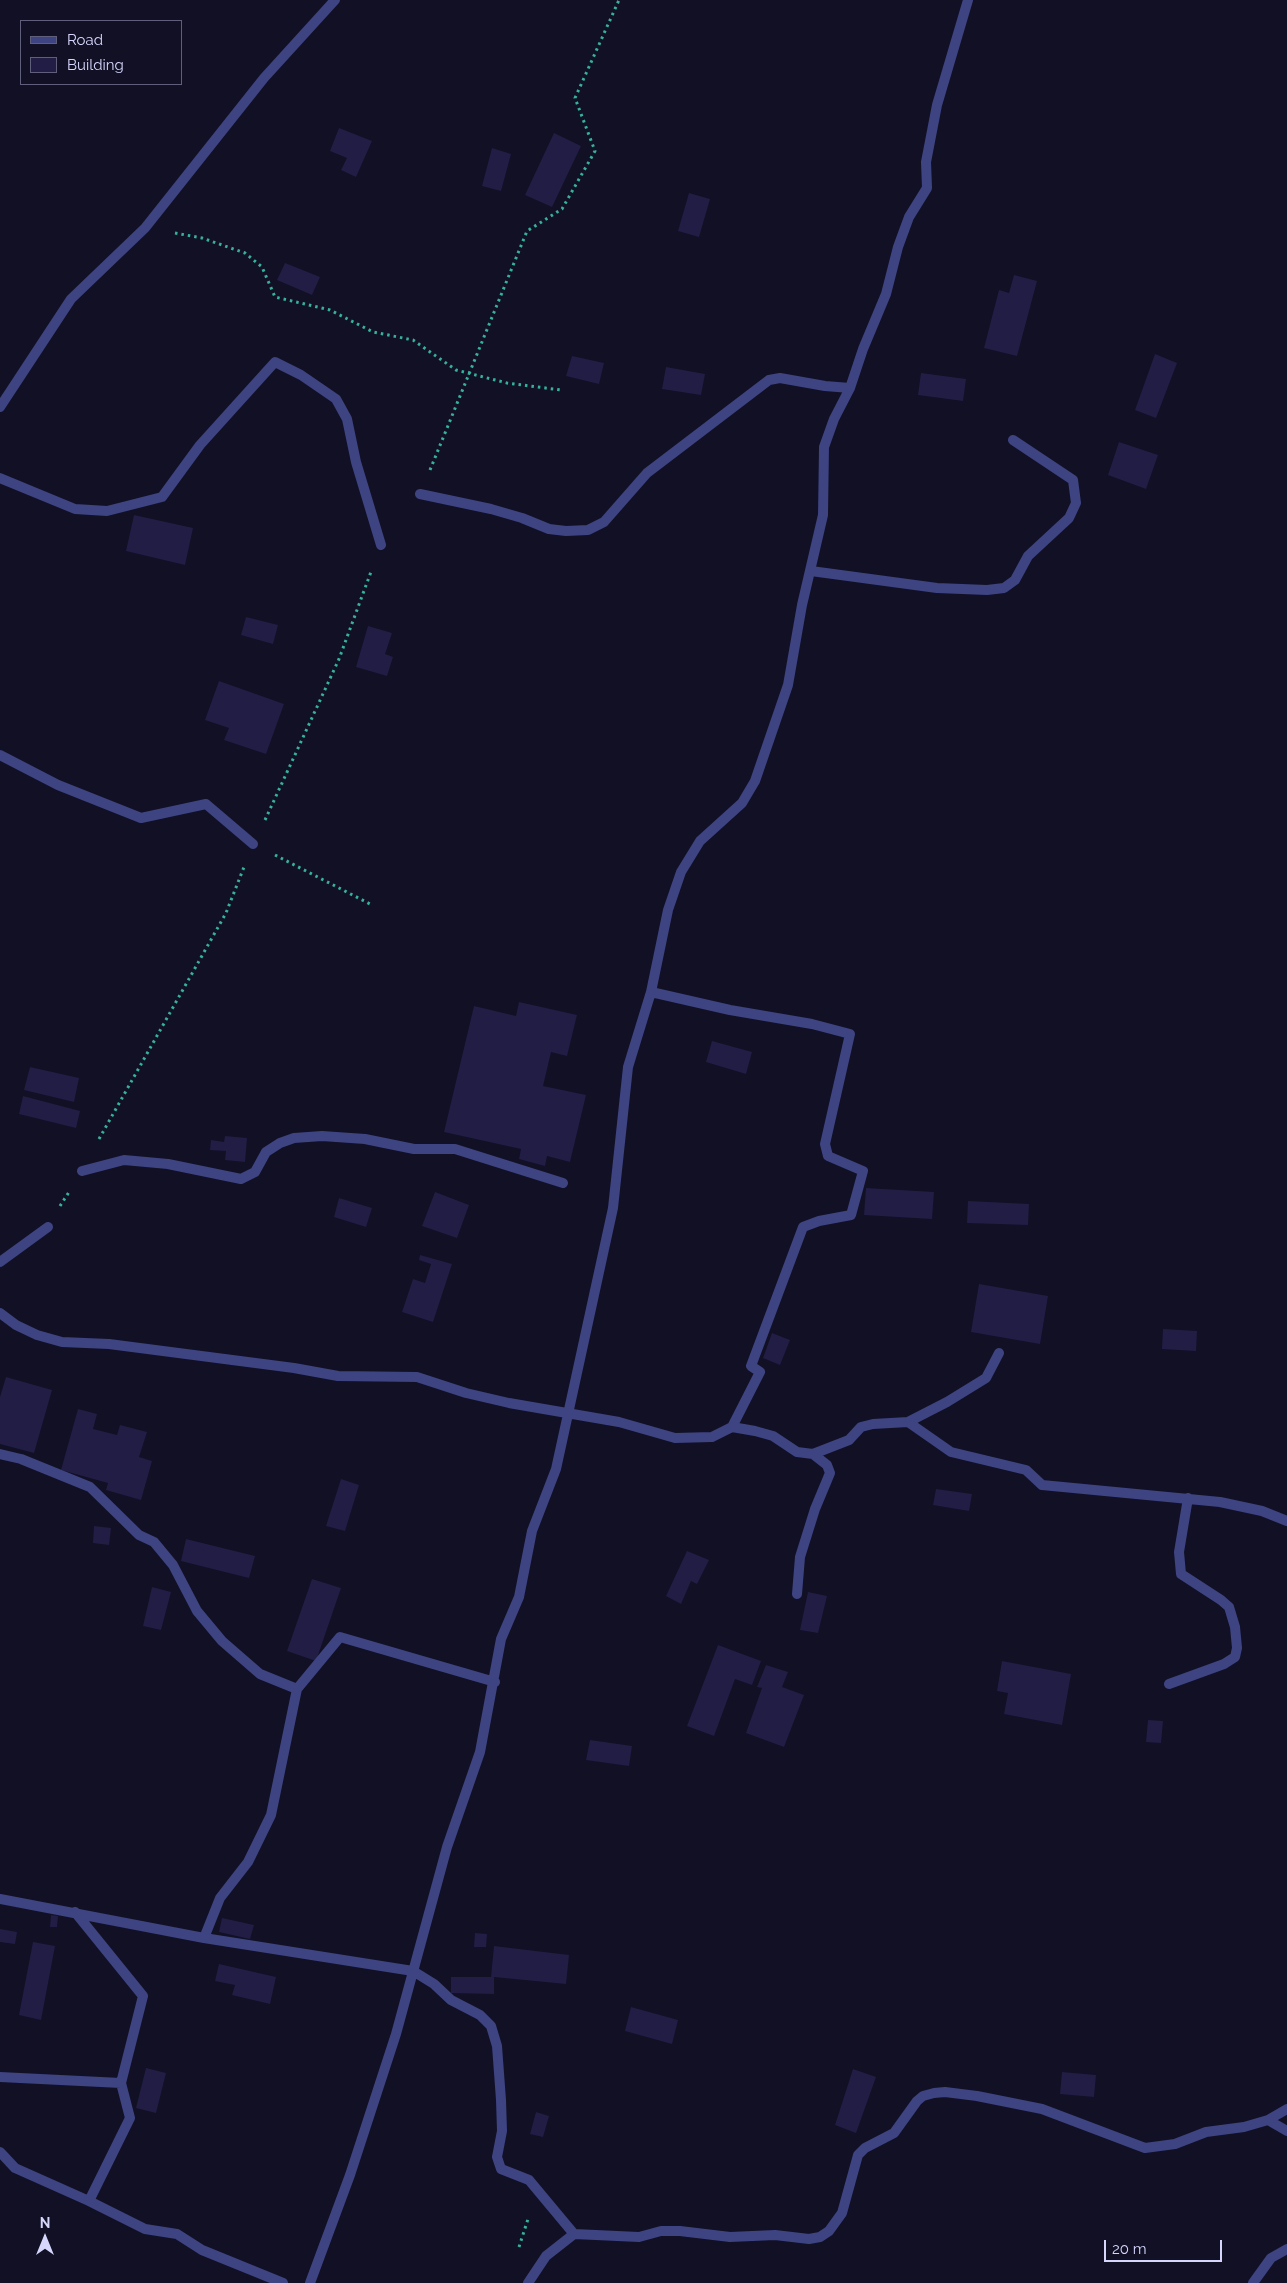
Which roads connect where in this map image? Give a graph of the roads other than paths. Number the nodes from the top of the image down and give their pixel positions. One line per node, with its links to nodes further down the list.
1 (335, 0): 4 (street)
2 (968, 0): 3 (street)
3 (850, 388): 7 (street); 9 (street)
4 (0, 407)
5 (1013, 440): 9 (street)
6 (0, 478): 8 (street)
7 (420, 494)
8 (381, 546)
9 (811, 571): 12 (street)
10 (0, 755): 11 (street)
11 (253, 844)
12 (651, 992): 19 (street); 21 (street)
13 (82, 1171): 14 (street)
14 (563, 1183)
15 (48, 1227): 16 (street)
16 (0, 1262)
17 (0, 1313): 19 (street)
18 (999, 1353): 20 (street)
19 (570, 1413): 21 (street); 27 (street)
20 (908, 1422): 23 (street); 24 (street)
21 (732, 1428): 23 (street)
22 (0, 1454): 29 (street)
23 (813, 1454): 26 (street)
24 (1188, 1498): 25 (street); 28 (street)
25 (1287, 1520)
26 (797, 1594)
27 (495, 1682): 29 (street); 33 (street)
28 (1169, 1684)
29 (297, 1689): 32 (street)
30 (0, 1899): 31 (street)
31 (74, 1912): 32 (street); 35 (street)
32 (204, 1938): 33 (street)
33 (413, 1972): 41 (street); 44 (street)
34 (0, 2077): 35 (street)
35 (122, 2083): 40 (street)
36 (1287, 2109): 37 (street)
37 (1268, 2120): 38 (street); 41 (street)
38 (1287, 2131)
39 (0, 2152): 40 (street)
40 (89, 2201): 43 (street)
41 (574, 2234): 45 (street)
42 (1287, 2249): 46 (street)
43 (283, 2283)
44 (310, 2283)
45 (528, 2283)
46 (1253, 2283)

